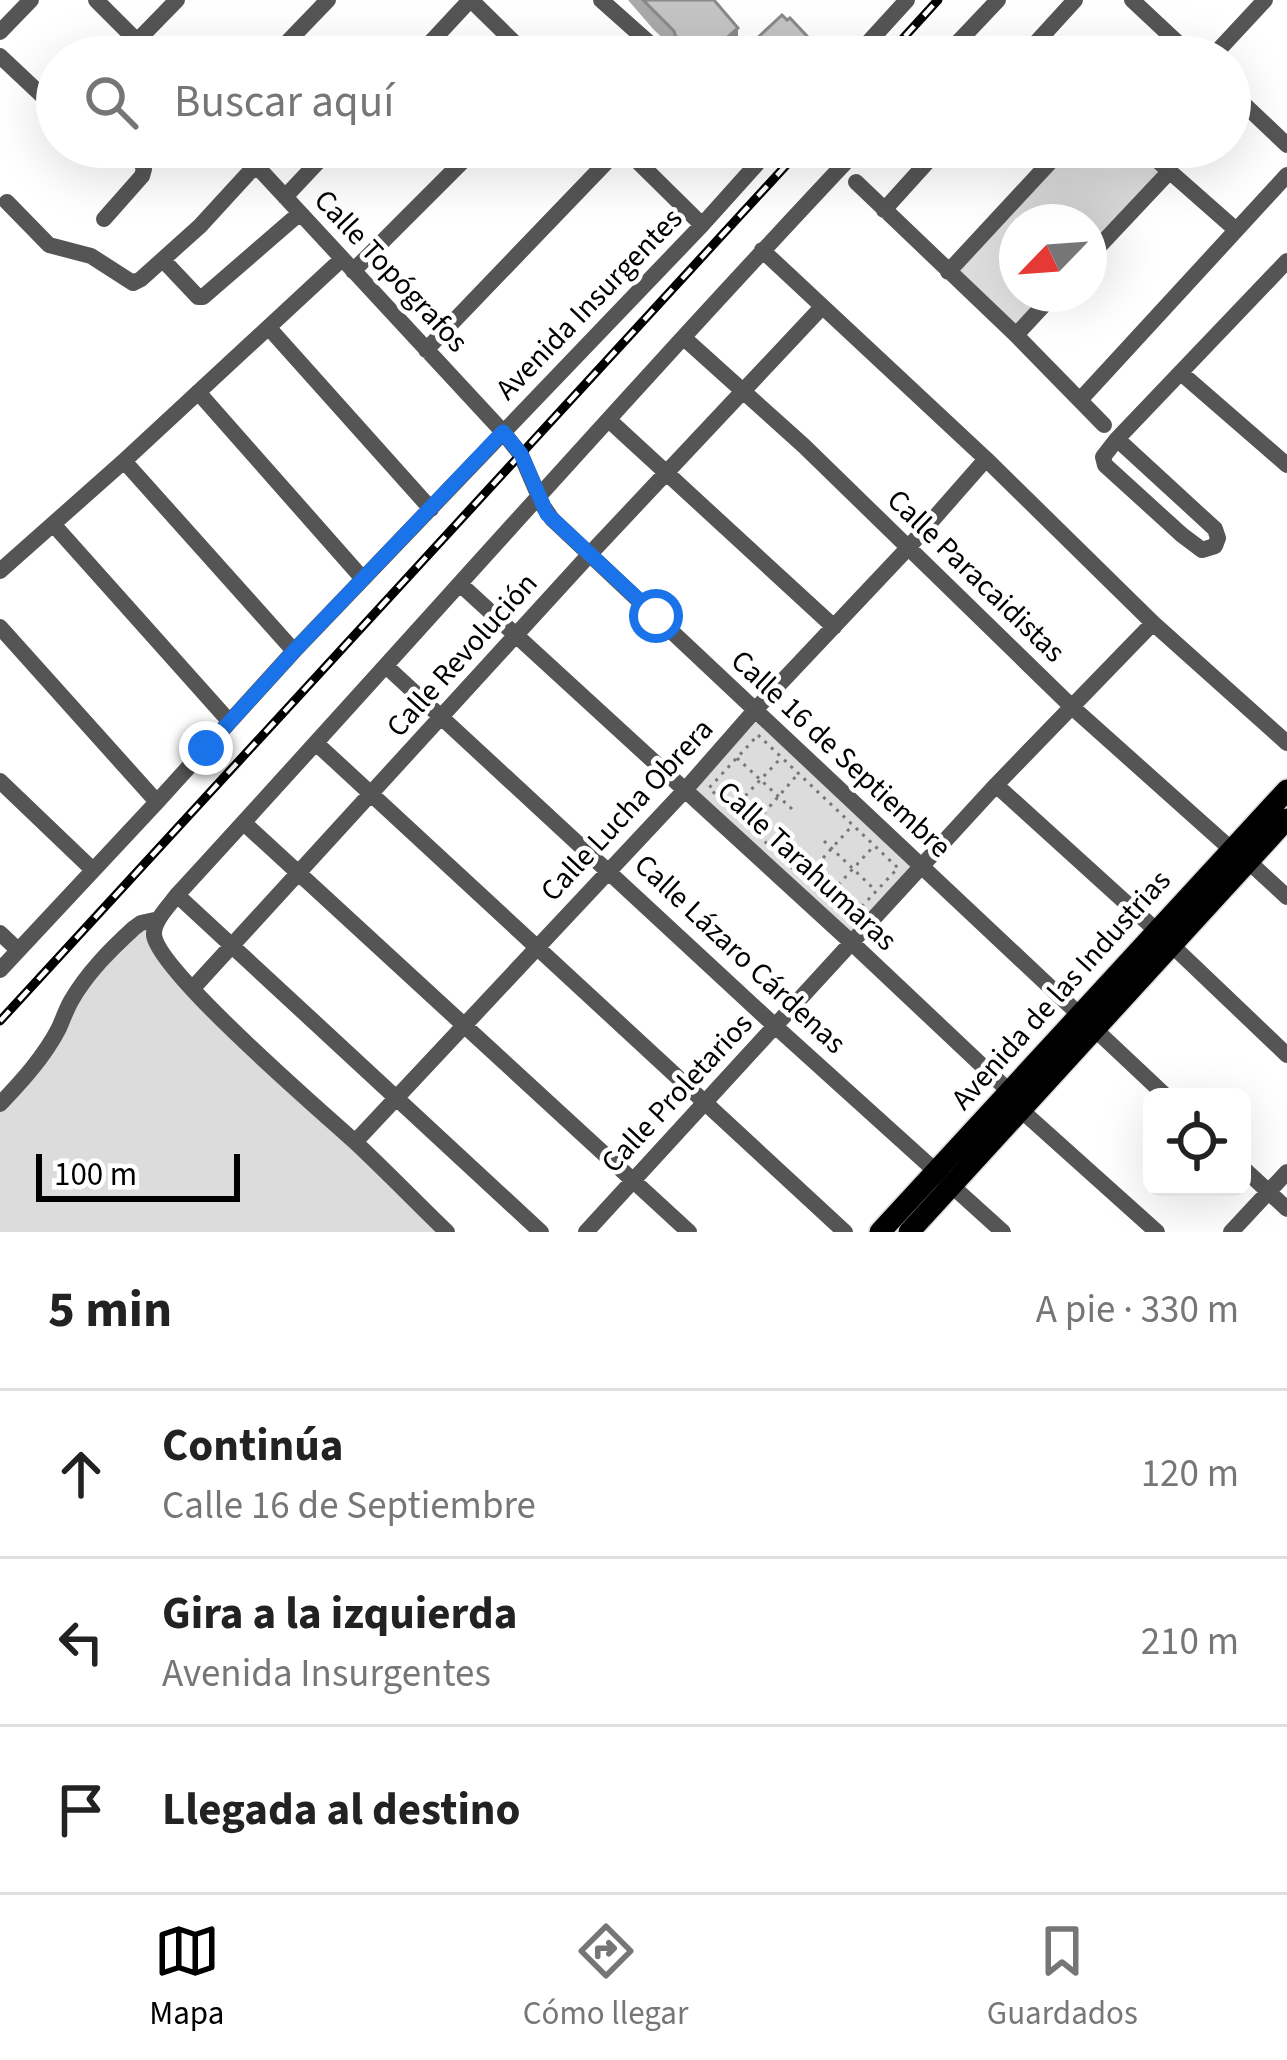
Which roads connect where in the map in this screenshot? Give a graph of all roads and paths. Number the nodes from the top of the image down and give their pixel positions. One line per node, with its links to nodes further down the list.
1 (31, 0): 12 (street)
2 (96, 0): 13 (street)
3 (177, 0): 14 (street)
4 (328, 0): 15 (street)
5 (471, 0): 16 (street); 17 (street)
6 (601, 0): 18 (street)
7 (907, 0): 19 (street)
8 (998, 0): 20 (street)
9 (1075, 0): 21 (street)
10 (1132, 0): 22 (street)
11 (1265, 0): 23 (street)
12 (0, 32)
13 (132, 36)
14 (142, 36)
15 (293, 36)
16 (437, 36)
17 (508, 36)
18 (641, 36)
19 (874, 36)
20 (964, 36)
21 (1042, 36)
22 (1171, 36)
23 (1232, 36)
24 (0, 56): 25 (street)
25 (36, 90)
26 (1251, 108): 27 (street)
27 (1283, 133)
28 (144, 168): 47 (street)
29 (253, 168): 52 (street)
30 (259, 168): 43 (street, Calle Topógrafos)
31 (312, 168): 43 (street)
32 (454, 168): 54 (street)
33 (602, 168): 61 (street)
34 (644, 168): 48 (street)
35 (753, 168): 48 (street, Avenida Insurgentes)
36 (840, 168): 51 (street)
37 (922, 168): 45 (street)
38 (1045, 168): 55 (street)
39 (1166, 168): 40 (street)
40 (1170, 172): 49 (street); 50 (street)
41 (1287, 176): 49 (street)
42 (856, 182): 45 (street)
43 (285, 197): 46 (street, Calle Topógrafos)
44 (8, 202): 52 (street)
45 (884, 209): 55 (street)
46 (300, 213): 52 (street); 54 (street, Calle Topógrafos)
47 (104, 219)
48 (702, 225): 68 (street, Avenida Insurgentes)
49 (1234, 229): 65 (street)
50 (1107, 238)
51 (762, 250): 56 (street); 60 (street)
52 (163, 260)
53 (1287, 261): 62 (street)
54 (348, 266): 58 (street); 61 (street, Calle Topógrafos)
55 (948, 272): 59 (street)
56 (821, 307): 63 (street, Calle Revolución); 70 (street)
57 (1037, 312): 59 (street)
58 (269, 328): 64 (street); 75 (street)
59 (1016, 335): 65 (street)
60 (684, 338): 63 (street, Calle Paracaidistas); 66 (street)
61 (426, 350): 68 (street, Calle Topógrafos)
62 (1180, 373): 69 (street); 72 (street)
63 (743, 391): 73 (street, Calle Revolución); 77 (street, Calle Paracaidistas)
64 (198, 392): 71 (street); 80 (street)
65 (1080, 400): 67 (street)
66 (610, 421): 73 (street); 74 (street)
67 (1104, 425)
68 (503, 432): 74 (street, Calle 16 de Septiembre); 75 (street, Avenida Insurgentes)
69 (1117, 440): 69 (street)
70 (986, 459): 77 (street, Calle Lucha Obrera); 82 (street)
71 (124, 461): 76 (street); 86 (street)
72 (1287, 465)
73 (666, 473): 78 (street, Calle Revolución); 84 (street)
74 (538, 496): 78 (street, Calle 16 de Septiembre); 81 (street)
75 (431, 509): 80 (street, Avenida Insurgentes)
76 (53, 524): 79 (street); 91 (street)
77 (907, 548): 84 (street, Calle Lucha Obrera); 88 (street, Calle Paracaidistas)
78 (590, 555): 85 (street, Calle Revolución); 89 (street, Calle 16 de Septiembre)
79 (0, 571)
80 (363, 579): 86 (street, Avenida Insurgentes)
81 (460, 584): 85 (street, Calle Tarahumaras); 87 (street)
82 (1153, 623): 88 (street, Calle Proletarios); 92 (street)
83 (0, 627): 104 (street)
84 (834, 627): 89 (street, Calle Lucha Obrera)
85 (516, 635): 90 (street, Calle Revolución); 100 (street, Calle Tarahumaras)
86 (294, 651): 91 (street, Avenida Insurgentes)
87 (387, 667): 90 (street, Calle Lázaro Cárdenas); 93 (street)
88 (1072, 706): 99 (street, Calle Proletarios); 114 (street, Calle Paracaidistas)
89 (756, 709): 100 (street, Calle Lucha Obrera); 115 (street, Calle 16 de Septiembre)
90 (442, 718): 102 (street, Calle Revolución); 118 (street, Calle Lázaro Cárdenas)
91 (230, 721): 104 (street, Avenida Insurgentes)
92 (1287, 743)
93 (317, 744): 102 (street); 108 (street)
94 (736, 758): 95 (path); 97 (path); 106 (path)
95 (782, 758): 96 (path); 97 (path)
96 (798, 773): 103 (path); 109 (path)
97 (760, 780): 103 (path); 106 (path)
98 (0, 781): 117 (street)
99 (997, 785): 115 (street, Calle Proletarios); 127 (street)
100 (685, 790): 118 (street, Calle Lucha Obrera); 128 (street, Calle Tarahumaras)
101 (1287, 790): 114 (main road, Avenida de las Industrias)
102 (373, 794): 119 (street, Calle Revolución); 130 (street)
103 (778, 797): 105 (path); 110 (path)
104 (158, 802): 117 (street, Avenida Insurgentes)
105 (792, 809)
106 (732, 810): 110 (path)
107 (1287, 819): 114 (main road, Avenida de las Industrias)
108 (244, 823): 119 (street); 122 (street)
109 (852, 825): 112 (path); 113 (path)
110 (751, 829): 120 (path)
111 (824, 841): 113 (path)
112 (874, 845): 116 (path); 121 (path)
113 (831, 848): 116 (path); 120 (path)
114 (1240, 856): 123 (street, Calle Paracaidistas); 127 (main road, Avenida de las Industrias)
115 (922, 867): 128 (street, Calle Proletarios); 134 (street, Calle 16 de Septiembre)
116 (853, 869): 121 (path); 124 (path)
117 (93, 870): 131 (street, Avenida Insurgentes)
118 (609, 870): 130 (street, Calle Lucha Obrera); 136 (street, Calle Lázaro Cárdenas)
119 (299, 874): 129 (street, Calle Revolución); 135 (street)
120 (804, 879): 124 (path)
121 (876, 891): 124 (path)
122 (177, 896): 125 (street); 129 (street)
123 (1287, 897)
124 (825, 899)
125 (157, 923): 133 (street); 142 (street)
126 (0, 933): 131 (street)
127 (1164, 938): 134 (main road, Avenida de las Industrias); 137 (street)
128 (851, 943): 136 (street, Calle Proletarios); 140 (street, Calle Tarahumaras)
129 (231, 946): 133 (street, Calle Revolución); 139 (street)
130 (536, 949): 135 (street, Calle Lucha Obrera); 141 (street)
131 (18, 950): 132 (street, Avenida Insurgentes)
132 (0, 970)
133 (193, 988): 143 (street)
134 (1087, 1023): 138 (street, Calle 16 de Septiembre); 140 (main road, Avenida de las Industrias)
135 (464, 1026): 139 (street, Calle Lucha Obrera); 147 (street)
136 (775, 1026): 141 (street, Calle Proletarios); 146 (street, Calle Lázaro Cárdenas)
137 (1287, 1055)
138 (1157, 1088)
139 (396, 1099): 143 (street, Calle Lucha Obrera); 151 (street)
140 (1016, 1101): 146 (main road, Avenida de las Industrias); 158 (street, Calle Tarahumaras)
141 (704, 1103): 147 (street, Calle Proletarios); 154 (street)
142 (0, 1105)
143 (355, 1142): 150 (street)
144 (1287, 1172): 148 (street)
145 (1251, 1175): 148 (street)
146 (944, 1178): 155 (main road, Avenida de las Industrias); 156 (main road, Avenida de las Industrias); 157 (street, Calle Lázaro Cárdenas)
147 (633, 1180): 152 (street, Calle Proletarios); 153 (street)
148 (1269, 1192): 149 (street); 159 (street)
149 (1287, 1209)
150 (447, 1232)
151 (541, 1232)
152 (586, 1232)
153 (689, 1232)
154 (845, 1232)
155 (880, 1232)
156 (909, 1232)
157 (1003, 1232)
158 (1156, 1232)
159 (1231, 1232)

